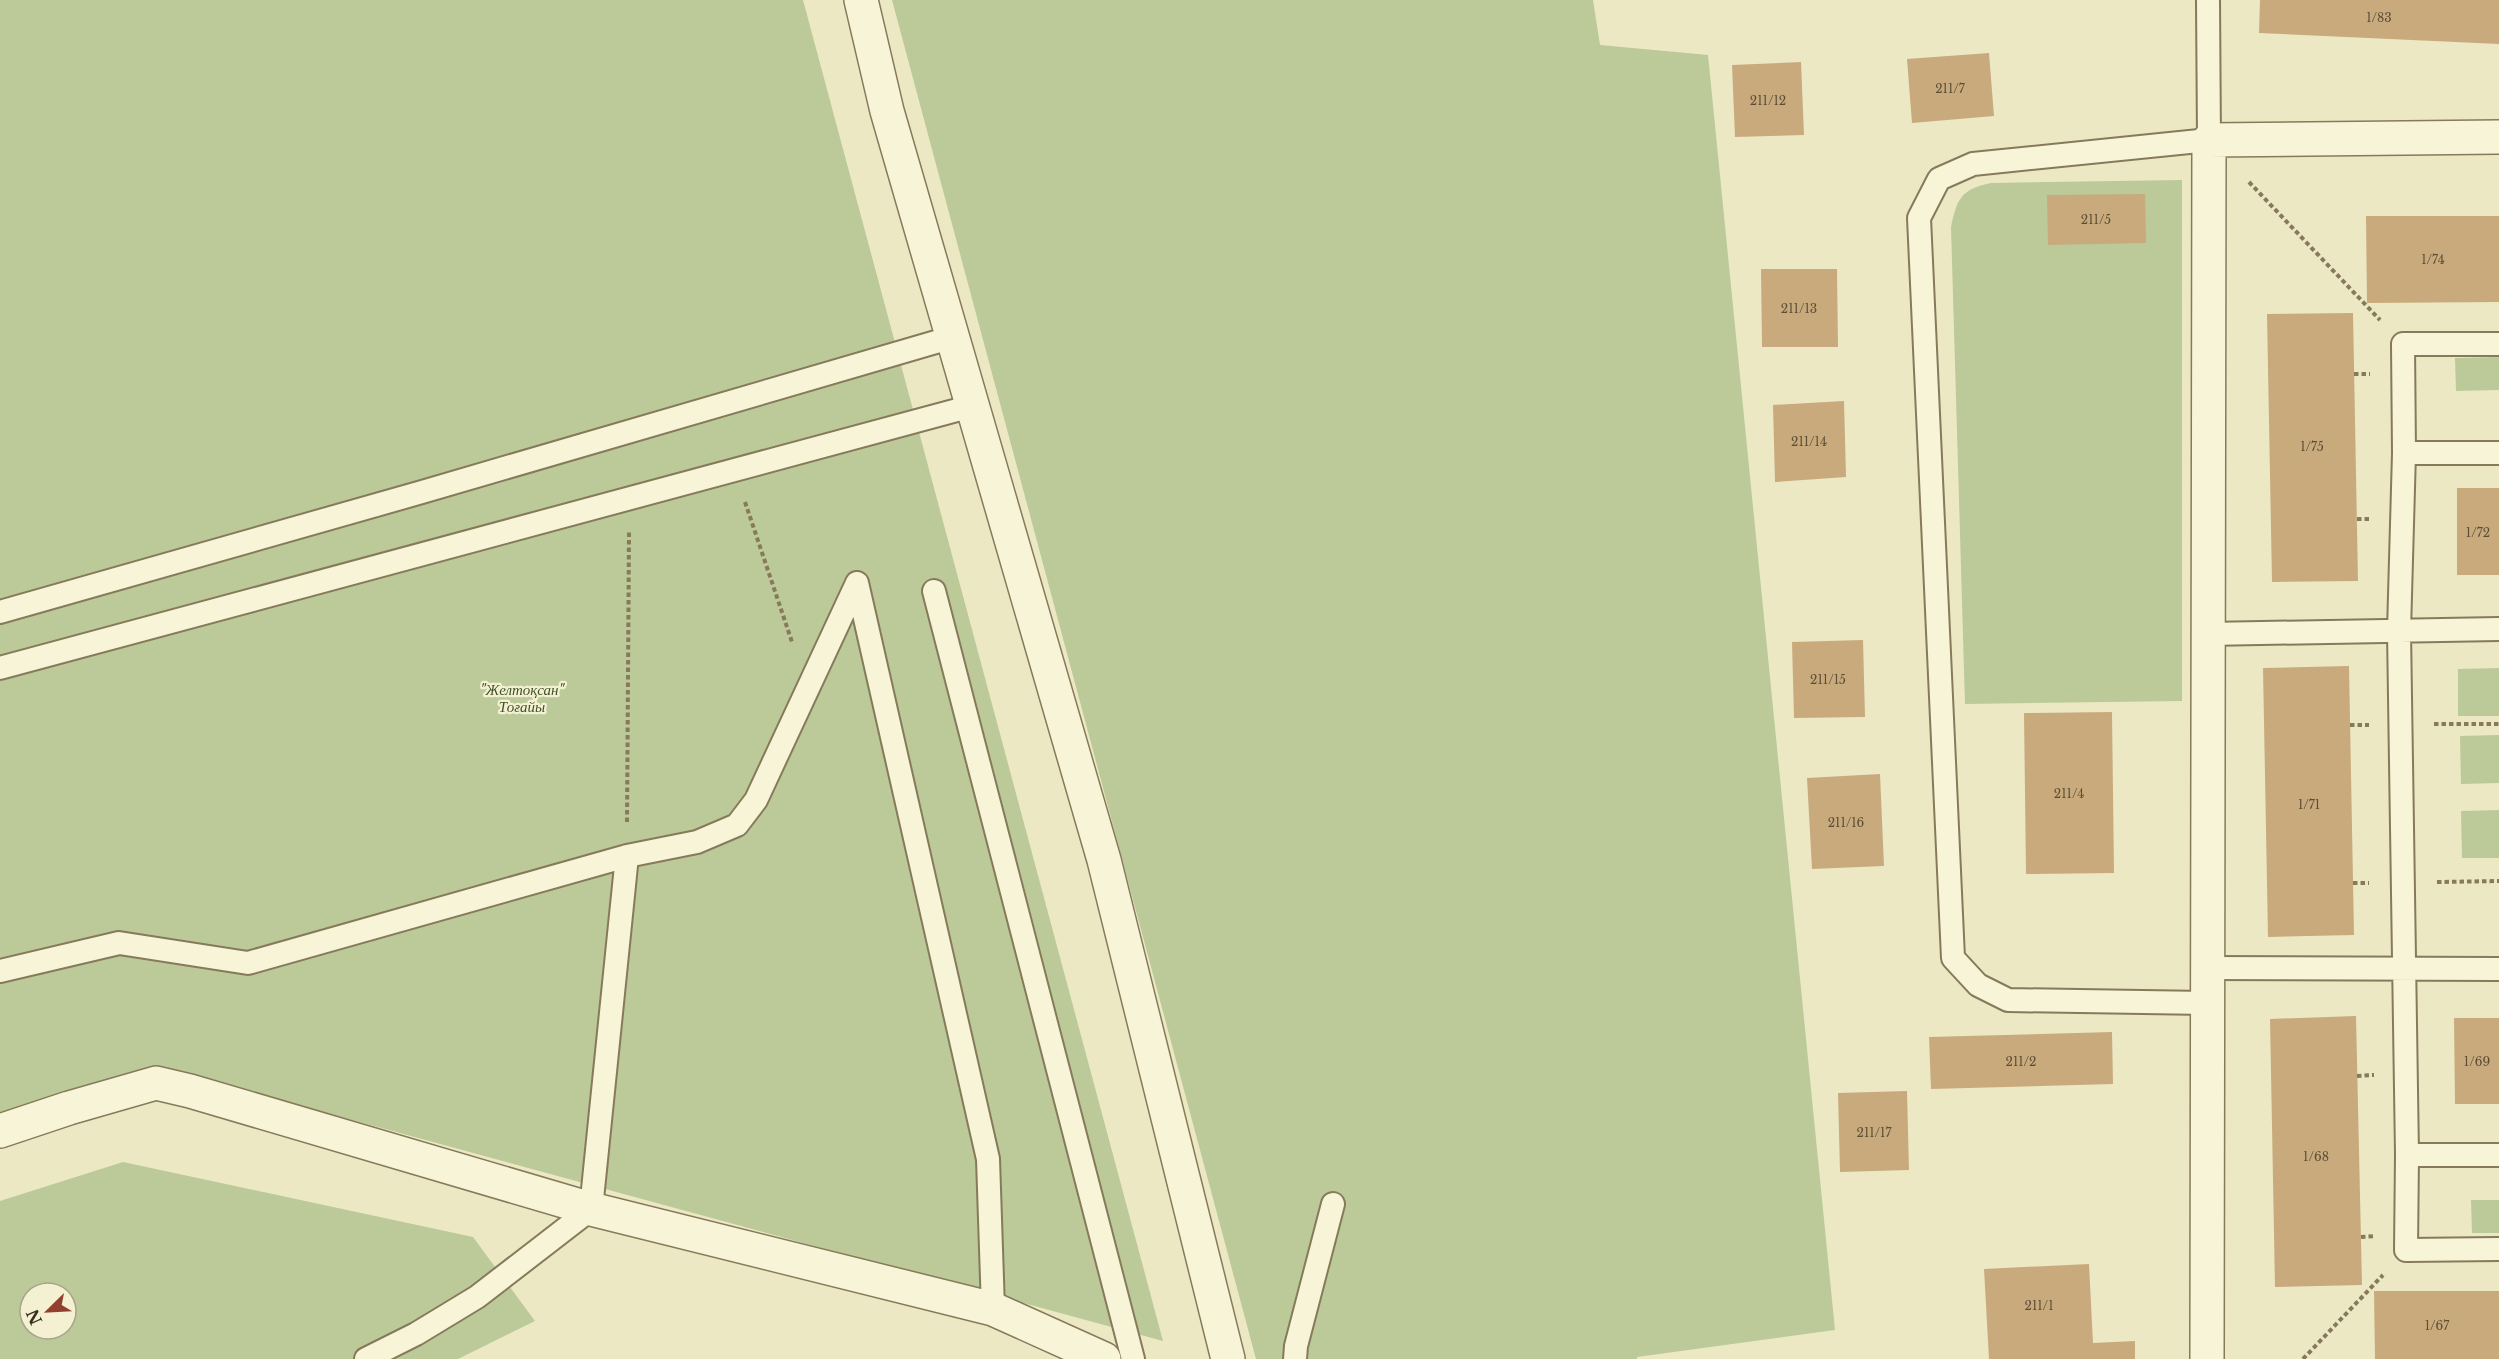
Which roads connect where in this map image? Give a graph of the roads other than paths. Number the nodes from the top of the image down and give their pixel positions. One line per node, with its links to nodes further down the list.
1 (861, 0): 5 (street)
2 (2208, 0): 4 (lane)
3 (2499, 137): 4 (street)
4 (2209, 140): 14 (street); 21 (lane)
5 (953, 337): 7 (street); 11 (lane)
6 (2499, 344): 8 (lane)
7 (972, 406): 15 (lane); 32 (street)
8 (2404, 453): 9 (lane); 13 (lane)
9 (2499, 453)
10 (934, 591): 31 (lane)
11 (0, 612)
12 (2499, 629): 13 (lane)
13 (2399, 631): 14 (lane); 19 (lane)
14 (2207, 634): 17 (street)
15 (0, 668)
16 (627, 856): 20 (lane); 26 (lane); 28 (lane)
17 (2206, 968): 19 (lane); 21 (street)
18 (2499, 969): 19 (lane)
19 (2404, 970): 23 (lane)
20 (0, 971)
21 (2206, 1003): 34 (street)
22 (0, 1131): 26 (street)
23 (2407, 1155): 24 (lane); 27 (lane)
24 (2499, 1155)
25 (1333, 1204): 33 (lane)
26 (591, 1209): 28 (street); 29 (lane)
27 (2499, 1249)
28 (993, 1309): 30 (street)
29 (366, 1359)
30 (1104, 1359)
31 (1133, 1359)
32 (1228, 1359)
33 (1295, 1359)
34 (2207, 1359)

